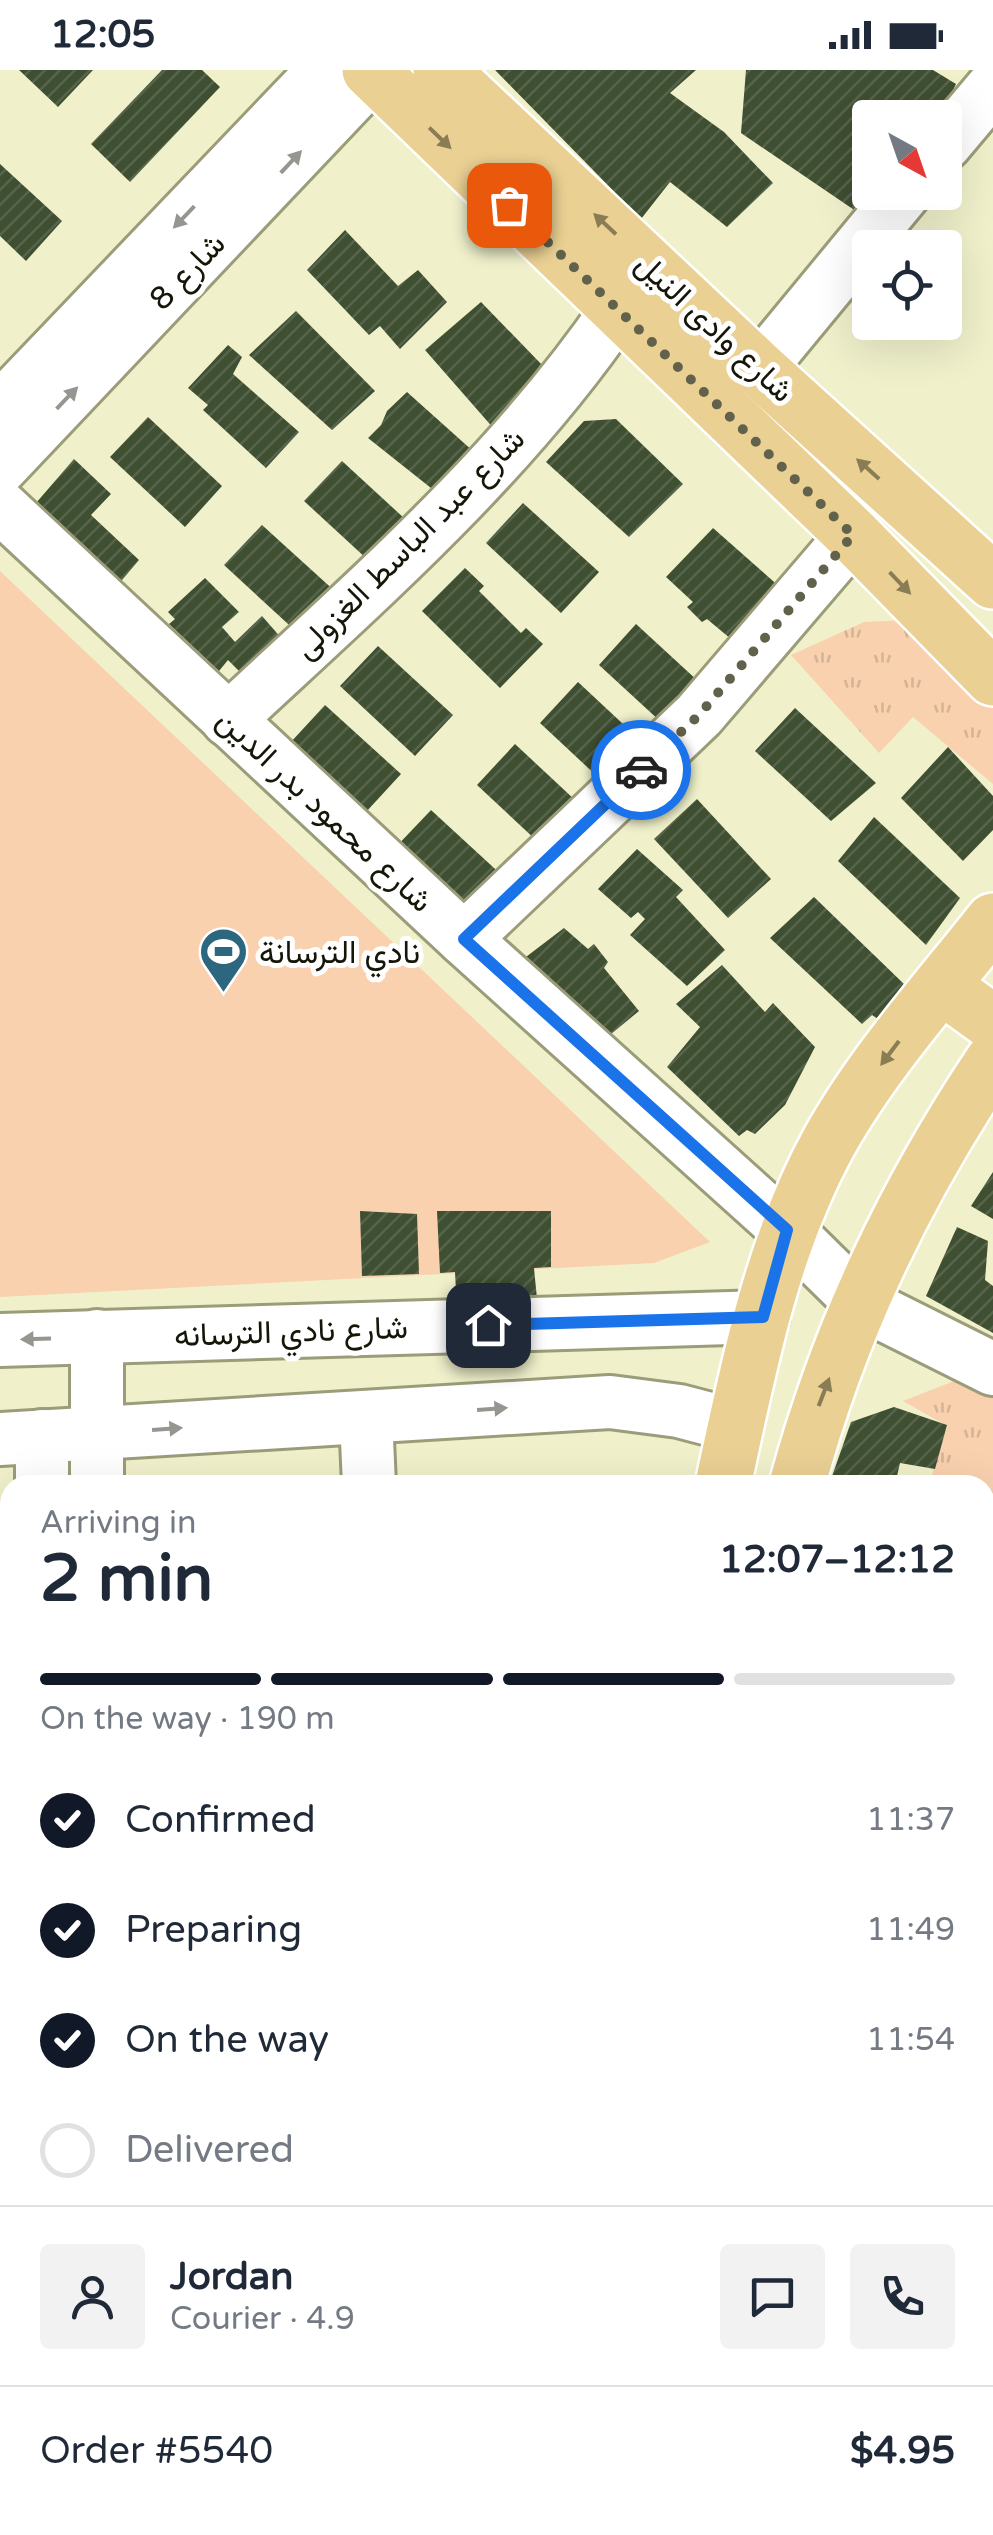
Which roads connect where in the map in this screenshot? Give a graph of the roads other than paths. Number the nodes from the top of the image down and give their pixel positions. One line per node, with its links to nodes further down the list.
1 (441, 70): 8 (main road, شارع وادى النيل, one-way to 1)
2 (966, 70): 4 (street)
3 (356, 71): 7 (main road, شارع وادى النيل, one-way to 7); 9 (street, شارع 8, one-way to 9); 10 (street, شارع 8, one-way to 3)
4 (993, 86): 5 (street)
5 (962, 123)
6 (890, 210): 8 (street)
7 (617, 310): 12 (main road, شارع وادى النيل); 15 (street, شارع عبد الباسط الغزولى)
8 (758, 368): 13 (main road, شارع وادى النيل, one-way to 8)
9 (0, 409)
10 (0, 468)
11 (0, 506): 15 (street, شارع محمود بدر الدين)
12 (853, 535): 14 (main road, شارع وادى النيل, one-way to 14); 17 (street)
13 (993, 580)
14 (993, 678)
15 (228, 720): 17 (street, شارع محمود بدر الدين)
16 (993, 921): 18 (main road)
17 (464, 939): 21 (street, شارع محمود بدر الدين)
18 (942, 986): 19 (main road); 21 (main road, one-way to 21)
19 (993, 1023)
20 (993, 1061): 22 (main road)
21 (787, 1230): 22 (street, شارع محمود بدر الدين); 23 (main road)
22 (861, 1301): 26 (street, شارع محمود بدر الدين); 34 (main road, one-way to 22)
23 (763, 1317): 24 (street, شارع نادي الترسانه); 28 (main road)
24 (97, 1336): 25 (street, شارع نادي الترسانه, one-way to 25); 29 (street)
25 (0, 1340)
26 (993, 1370)
27 (366, 1417): 28 (street, one-way to 28); 29 (street, one-way to 27); 32 (street)
28 (736, 1426): 33 (main road)
29 (95, 1434): 30 (street); 31 (street)
30 (28, 1454)
31 (97, 1475)
32 (368, 1475)
33 (725, 1475)
34 (800, 1475)

